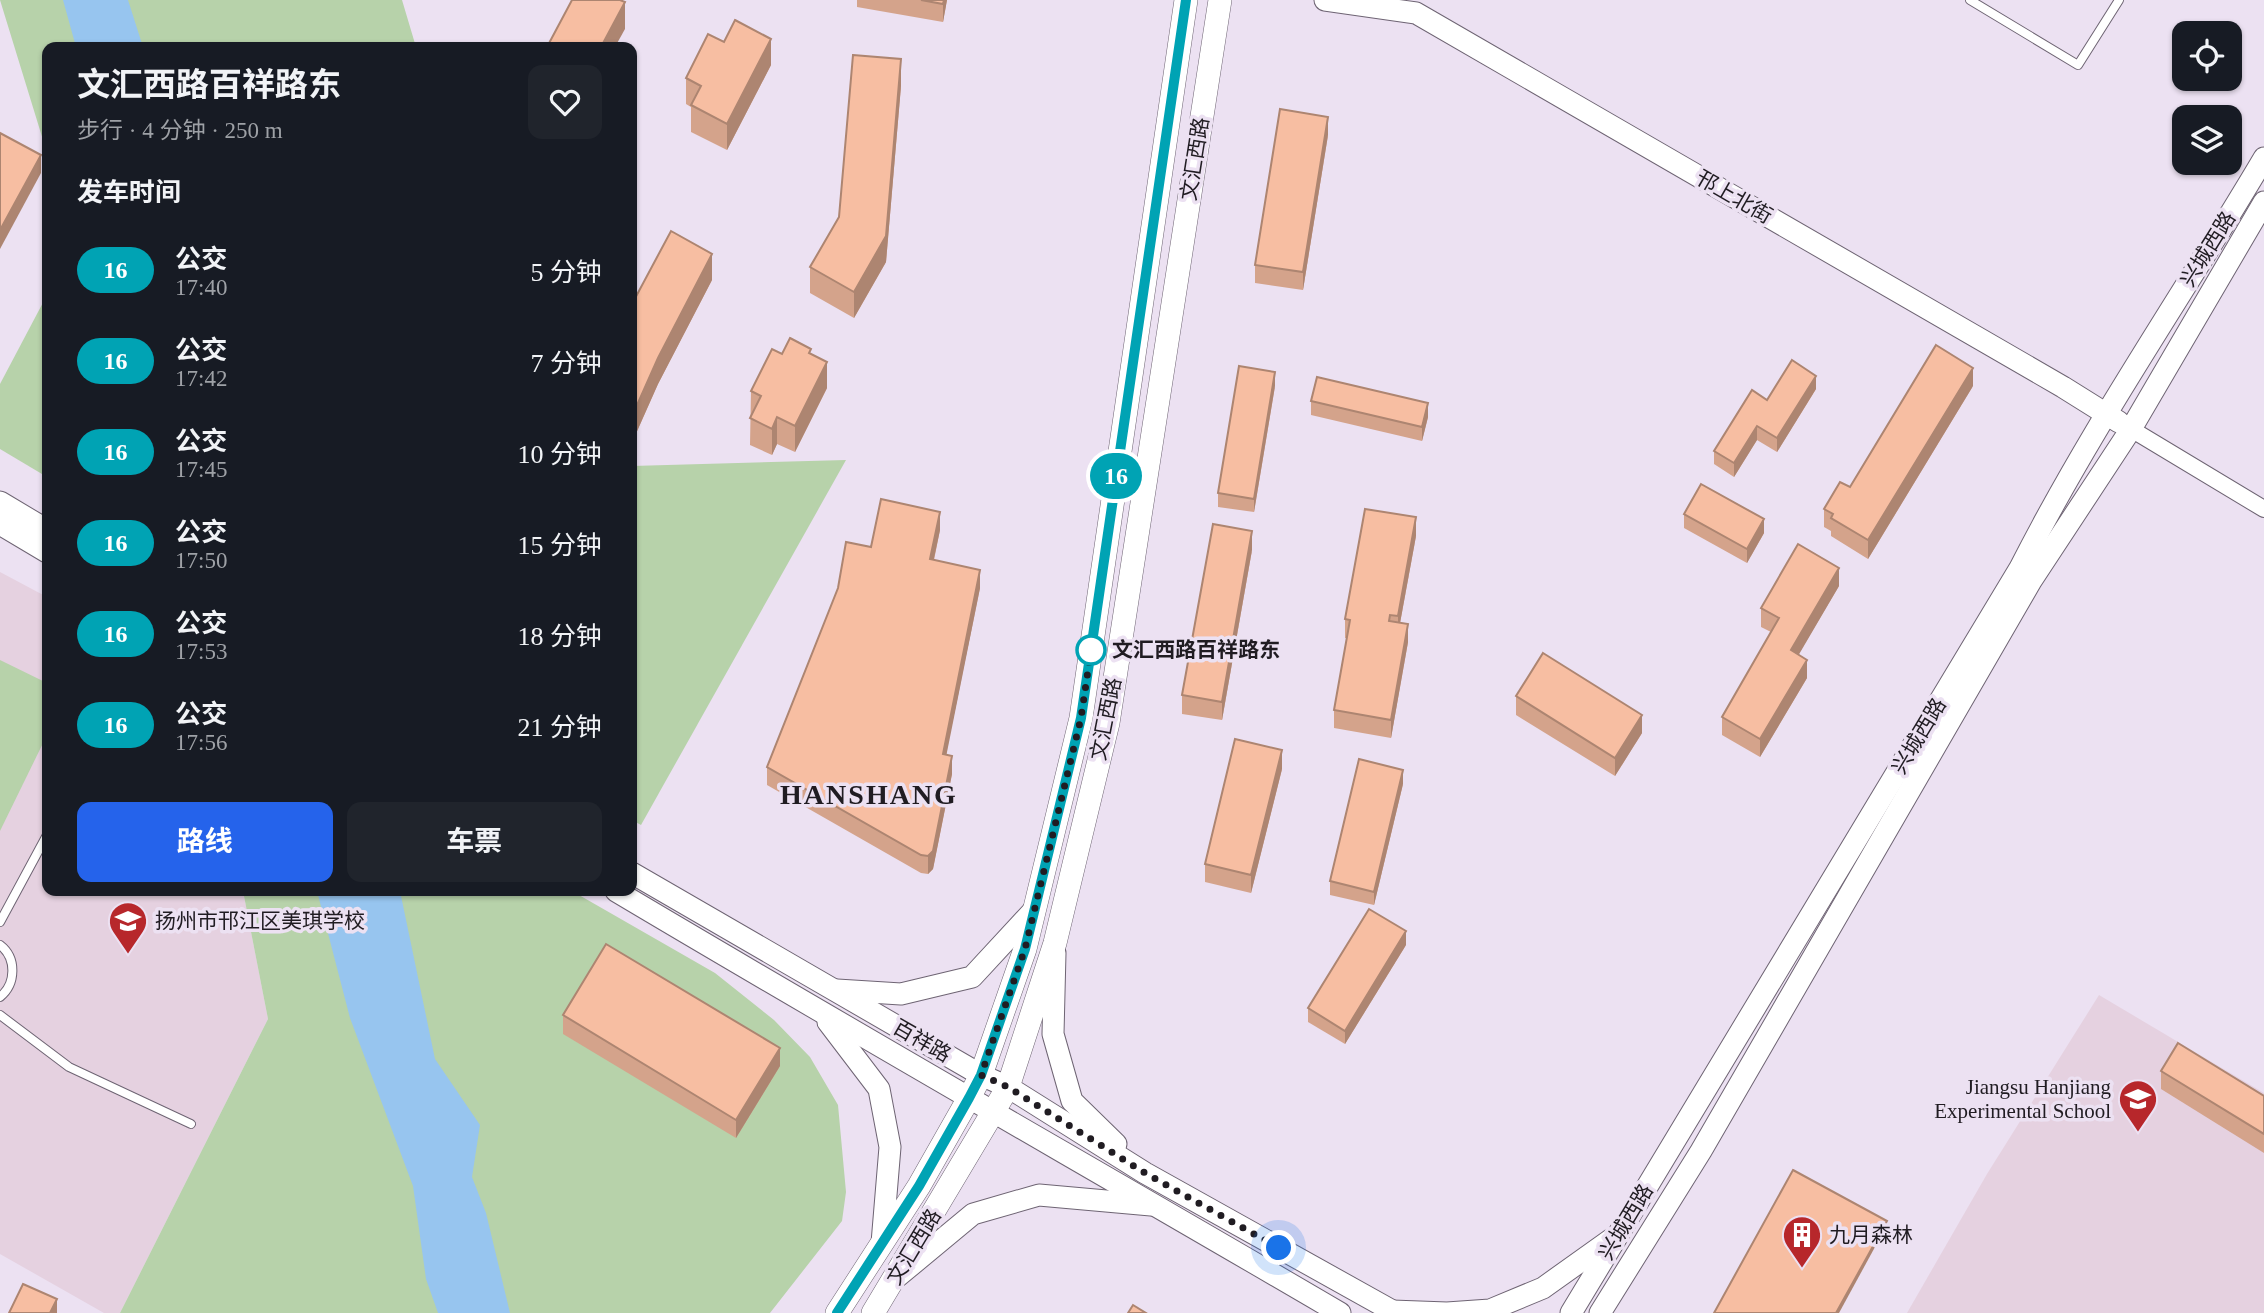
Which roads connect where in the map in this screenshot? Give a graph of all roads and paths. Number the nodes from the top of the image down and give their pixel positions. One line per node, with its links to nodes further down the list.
1 (1186, 0): 19 (main road, 文汇西路)
2 (1220, 0): 21 (main road, 文汇西路)
3 (1325, 0): 6 (street, 邗上北街)
4 (1970, 0): 5 (lane)
5 (2119, 0)
6 (1421, 7): 9 (street, 邗上北街)
7 (2264, 158): 9 (street, 兴城西路)
8 (2264, 202): 10 (street, 兴城西路)
9 (2106, 415): 10 (street, 邗上北街); 34 (street, 兴城西路)
10 (2131, 429): 12 (street); 36 (street, 兴城西路)
11 (0, 502): 14 (street)
12 (2264, 509)
13 (0, 524): 15 (street)
14 (42, 527)
15 (42, 549)
16 (42, 844): 20 (lane)
17 (637, 876): 23 (street, 百祥路)
18 (624, 896): 26 (street, 百祥路)
19 (1034, 910): 23 (street); 27 (main road, 文汇西路)
20 (0, 922)
21 (1055, 943): 28 (main road, 文汇西路); 32 (street)
22 (0, 945): 24 (lane)
23 (832, 990): 27 (street, 百祥路)
24 (0, 997)
25 (0, 1015): 31 (lane)
26 (822, 1015): 29 (street, 百祥路); 35 (street)
27 (981, 1075): 28 (street, 百祥路); 29 (main road, 文汇西路)
28 (1008, 1087): 30 (main road, 文汇西路); 32 (street, 百祥路)
29 (969, 1098): 30 (street, 百祥路); 35 (main road, 文汇西路)
30 (995, 1112): 33 (street, 百祥路); 37 (main road, 文汇西路)
31 (191, 1124)
32 (1145, 1173): 38 (street, 百祥路)
33 (1156, 1206): 37 (street); 41 (street, 百祥路)
34 (1620, 1232): 38 (street); 42 (street, 兴城西路)
35 (882, 1242): 39 (main road, 文汇西路)
36 (1628, 1268): 43 (street, 兴城西路); 44 (street)
37 (895, 1278): 40 (main road, 文汇西路)
38 (1394, 1312)
39 (837, 1313)
40 (873, 1313)
41 (1340, 1313)
42 (1571, 1313)
43 (1600, 1313)
44 (1619, 1313)

